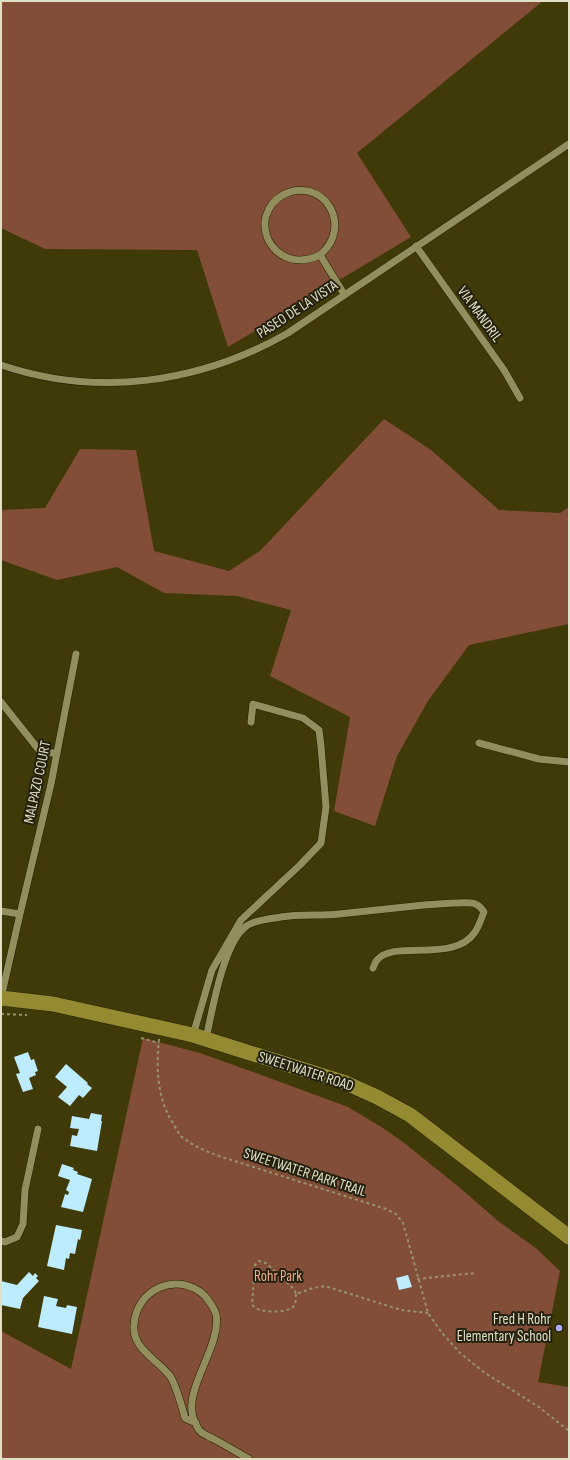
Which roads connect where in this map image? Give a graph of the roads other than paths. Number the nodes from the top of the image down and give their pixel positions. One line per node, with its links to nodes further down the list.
1 (569, 144): 2 (street, PASEO DE LA VISTA)
2 (416, 246): 4 (street, PASEO DE LA VISTA); 6 (street, VIA MANDRIL)
3 (320, 255): 3 (street); 4 (street)
4 (344, 294): 5 (street, PASEO DE LA VISTA)
5 (1, 365)
6 (520, 398)
7 (76, 654): 11 (street, MALPAZO COURT)
8 (1, 702): 11 (street)
9 (251, 722): 17 (street)
10 (479, 743): 12 (street)
11 (57, 754): 14 (street, MALPAZO COURT)
12 (569, 762)
13 (1, 911): 14 (street)
14 (20, 914): 16 (street, MALPAZO COURT)
15 (373, 968): 17 (street)
16 (1, 998): 17 (main road, SWEETWATER ROAD)
17 (199, 1037): 19 (main road, SWEETWATER ROAD)
18 (38, 1129): 20 (street)
19 (569, 1237)
20 (1, 1241)
21 (196, 1423): 21 (street); 22 (street)
22 (249, 1459)

